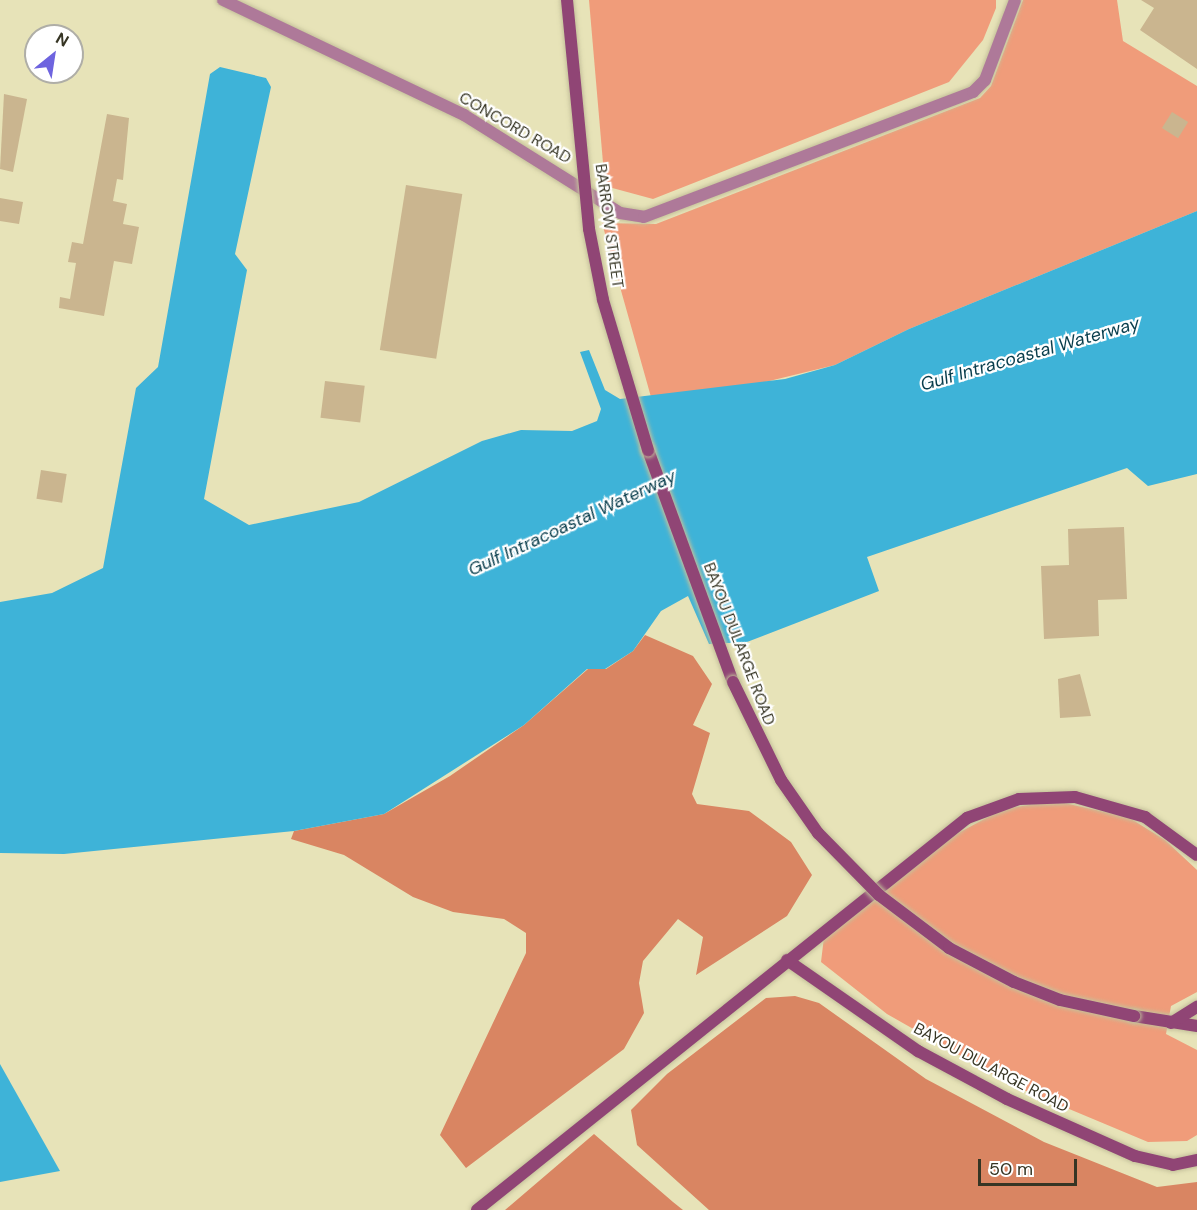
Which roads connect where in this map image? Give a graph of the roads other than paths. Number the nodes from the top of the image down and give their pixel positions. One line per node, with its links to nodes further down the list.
1 (223, 0): 3 (street, CONCORD ROAD)
2 (567, 0): 4 (main road, BARROW STREET, bridge)
3 (1015, 0)
4 (648, 450): 8 (main road, BAYOU DULARGE ROAD, bridge)
5 (1197, 855): 6 (main road)
6 (787, 960): 10 (main road, BAYOU DULARGE ROAD); 11 (main road)
7 (1197, 1007): 8 (main road)
8 (1171, 1023): 9 (main road, BAYOU DULARGE ROAD)
9 (1194, 1029)
10 (1197, 1160)
11 (477, 1210)

